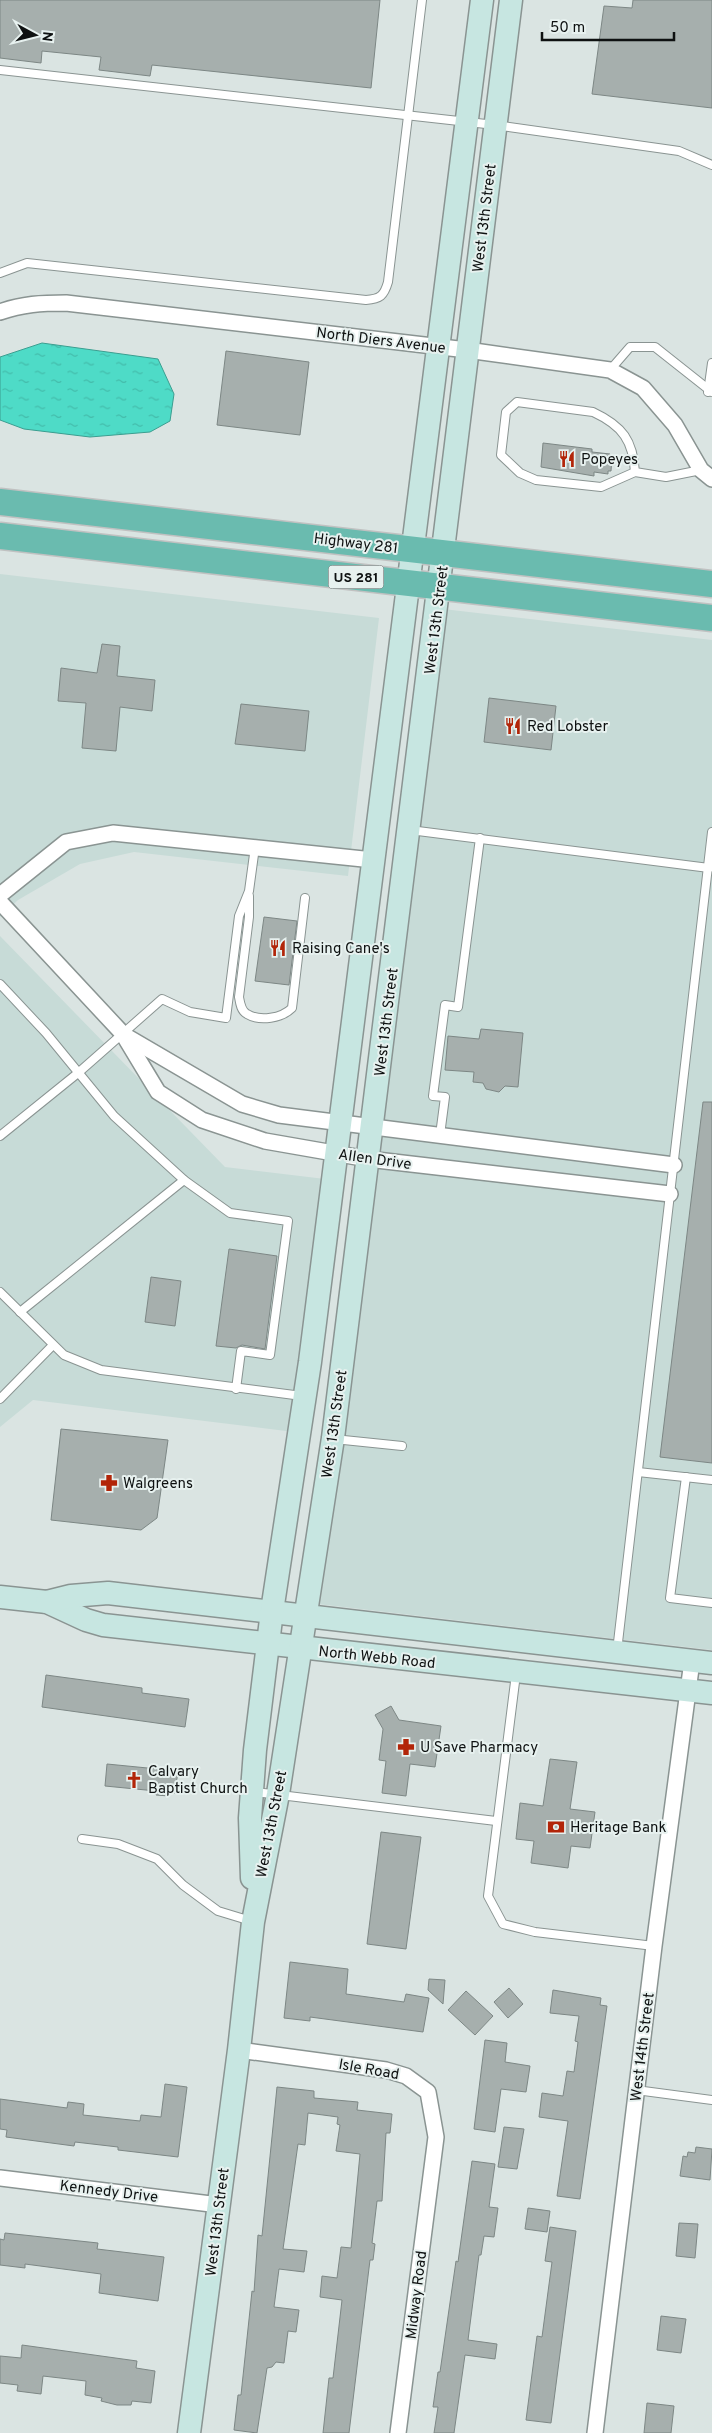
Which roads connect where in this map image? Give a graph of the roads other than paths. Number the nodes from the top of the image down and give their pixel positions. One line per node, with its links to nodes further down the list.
1 (422, 0): 5 (lane)
2 (482, 0): 6 (main road, West 13th Street)
3 (511, 0): 7 (main road, West 13th Street)
4 (0, 70): 5 (lane)
5 (408, 115): 6 (lane); 9 (lane)
6 (466, 121): 7 (lane); 11 (main road, West 13th Street)
7 (495, 125): 8 (lane); 12 (main road, West 13th Street)
8 (712, 165)
9 (0, 273)
10 (0, 312): 11 (street, North Diers Avenue)
11 (439, 347): 12 (street, North Diers Avenue); 20 (main road, West 13th Street)
12 (467, 350): 14 (street, North Diers Avenue); 21 (main road, West 13th Street)
13 (712, 363): 15 (lane)
14 (610, 370): 15 (lane); 17 (street, North Diers Avenue)
15 (710, 392)
16 (635, 472): 16 (lane); 17 (lane)
17 (707, 474)
18 (0, 502): 20 (highway, Highway 281 / US 281)
19 (0, 536): 22 (highway, US 281)
20 (413, 550): 21 (highway, Highway 281 / US 281); 22 (main road, West 13th Street)
21 (444, 553): 23 (highway, Highway 281 / US 281); 24 (main road, West 13th Street)
22 (408, 583): 24 (highway, US 281); 30 (main road, West 13th Street)
23 (712, 584)
24 (440, 587): 25 (highway, US 281); 26 (main road, West 13th Street)
25 (712, 618)
26 (410, 830): 28 (lane); 40 (main road, West 13th Street)
27 (712, 832): 31 (lane)
28 (480, 838): 31 (lane); 41 (lane)
29 (255, 847): 30 (street); 32 (lane); 33 (street)
30 (373, 860): 39 (main road, West 13th Street)
31 (710, 864): 45 (lane)
32 (249, 892): 34 (lane); 37 (lane)
33 (0, 895)
34 (306, 898)
35 (0, 902): 37 (street, Allen Drive)
36 (0, 984): 38 (lane)
37 (123, 1034): 38 (lane); 39 (street, Allen Drive); 43 (street, Allen Drive)
38 (78, 1073): 42 (lane); 46 (lane)
39 (340, 1123): 40 (street, Allen Drive); 43 (main road, West 13th Street)
40 (372, 1127): 41 (street, Allen Drive); 44 (main road, West 13th Street)
41 (440, 1135): 45 (street, Allen Drive)
42 (0, 1136)
43 (336, 1153): 44 (street, Allen Drive); 52 (main road, West 13th Street)
44 (368, 1159): 47 (street, Allen Drive); 54 (main road, West 13th Street)
45 (674, 1166): 47 (lane)
46 (184, 1180): 49 (lane); 51 (lane)
47 (670, 1194): 56 (lane)
48 (0, 1292): 49 (lane)
49 (20, 1312): 50 (lane)
50 (54, 1345): 51 (lane); 53 (lane)
51 (236, 1389): 52 (lane)
52 (305, 1397): 62 (main road, West 13th Street)
53 (0, 1399)
54 (333, 1438): 55 (lane); 63 (main road, West 13th Street)
55 (402, 1446)
56 (638, 1472): 57 (lane); 66 (lane)
57 (686, 1477): 58 (lane); 61 (lane)
58 (712, 1480)
59 (0, 1597): 60 (main road, North Webb Road)
60 (47, 1602): 62 (main road, North Webb Road); 64 (main road, North Webb Road)
61 (712, 1603)
62 (272, 1611): 63 (main road, North Webb Road); 64 (main road, West 13th Street)
63 (305, 1615): 65 (main road, West 13th Street); 66 (main road, North Webb Road)
64 (268, 1645): 65 (main road, North Webb Road); 71 (main road, West 13th Street)
65 (300, 1649): 68 (main road, North Webb Road); 72 (main road, West 13th Street)
66 (617, 1653): 67 (main road, North Webb Road)
67 (702, 1662): 69 (street, West 14th Street)
68 (516, 1672): 69 (main road, North Webb Road); 73 (lane)
69 (688, 1690): 70 (main road, North Webb Road); 76 (street, West 14th Street)
70 (712, 1693)
71 (252, 1791): 72 (lane); 75 (main road, West 13th Street)
72 (278, 1794): 73 (lane); 75 (main road, West 13th Street)
73 (496, 1821): 76 (lane)
74 (82, 1839): 75 (lane)
75 (252, 1922): 77 (main road, West 13th Street)
76 (654, 1946): 78 (street, West 14th Street)
77 (239, 2050): 80 (street, Isle Road); 82 (main road, West 13th Street)
78 (636, 2090): 79 (lane); 85 (street, West 14th Street)
79 (712, 2100)
80 (434, 2158): 84 (street, Midway Road)
81 (0, 2178): 82 (street, Kennedy Drive)
82 (219, 2205): 83 (main road, West 13th Street)
83 (189, 2433)
84 (398, 2433)
85 (595, 2433)

